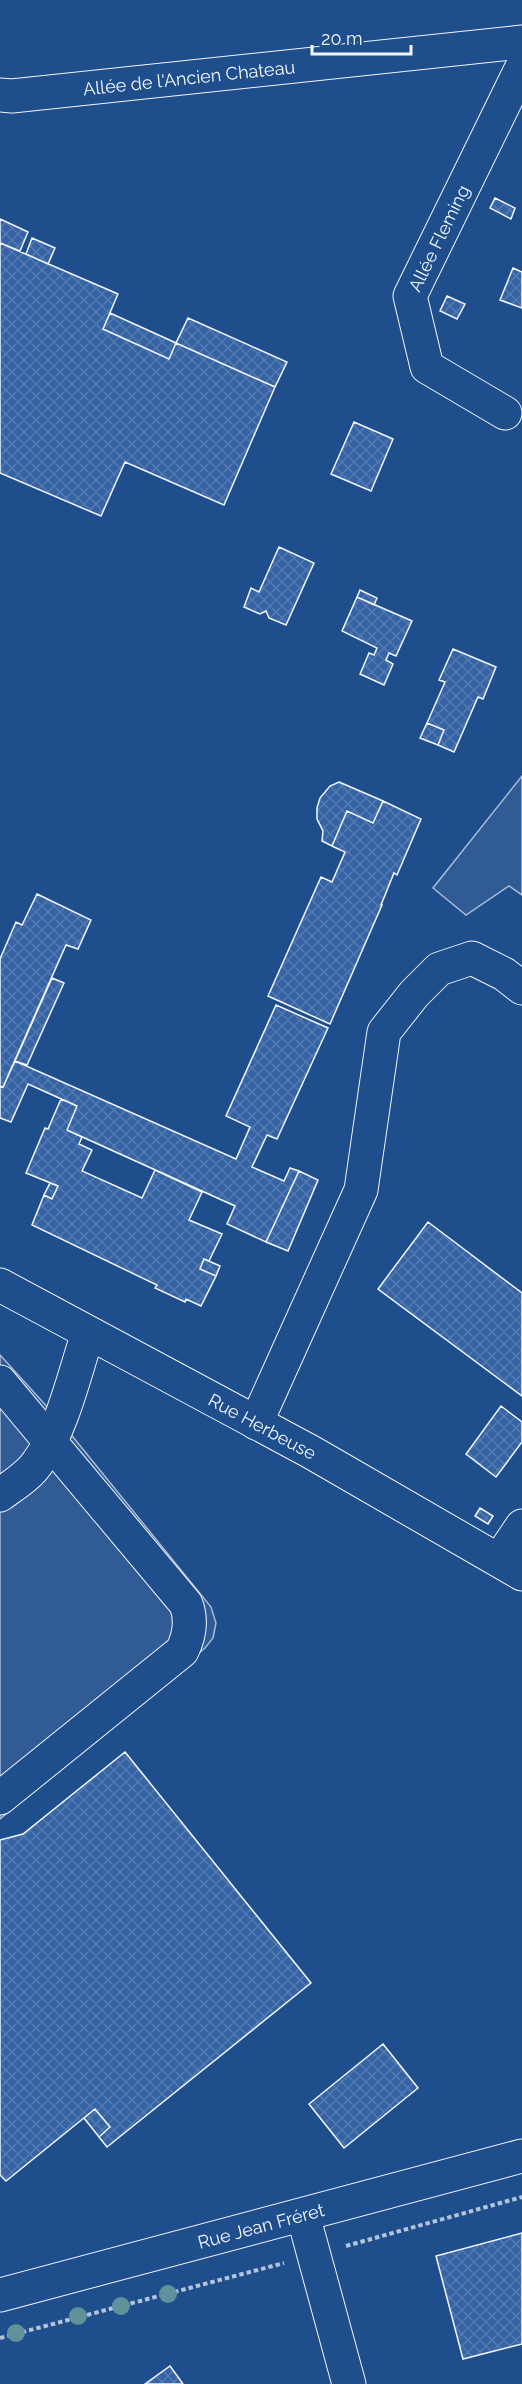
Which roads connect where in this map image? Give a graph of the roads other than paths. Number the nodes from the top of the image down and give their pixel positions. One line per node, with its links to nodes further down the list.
1 (522, 42): 3 (street, Allée de l'Ancien Chateau)
2 (522, 67): 4 (street, Allée Fleming)
3 (0, 95)
4 (505, 413)
5 (522, 988): 9 (street)
6 (0, 1286): 7 (street, Rue Herbeuse)
7 (88, 1333): 9 (street, Rue Herbeuse); 10 (street)
8 (0, 1382): 10 (street)
9 (256, 1423): 13 (street, Rue Herbeuse)
10 (50, 1441): 11 (street); 14 (street)
11 (0, 1495)
12 (522, 1526): 13 (street)
13 (510, 1567)
14 (0, 1798)
15 (522, 2156): 16 (street, Rue Jean Fréret)
16 (303, 2215): 17 (street, Rue Jean Fréret); 18 (street)
17 (0, 2295)
18 (349, 2384)

